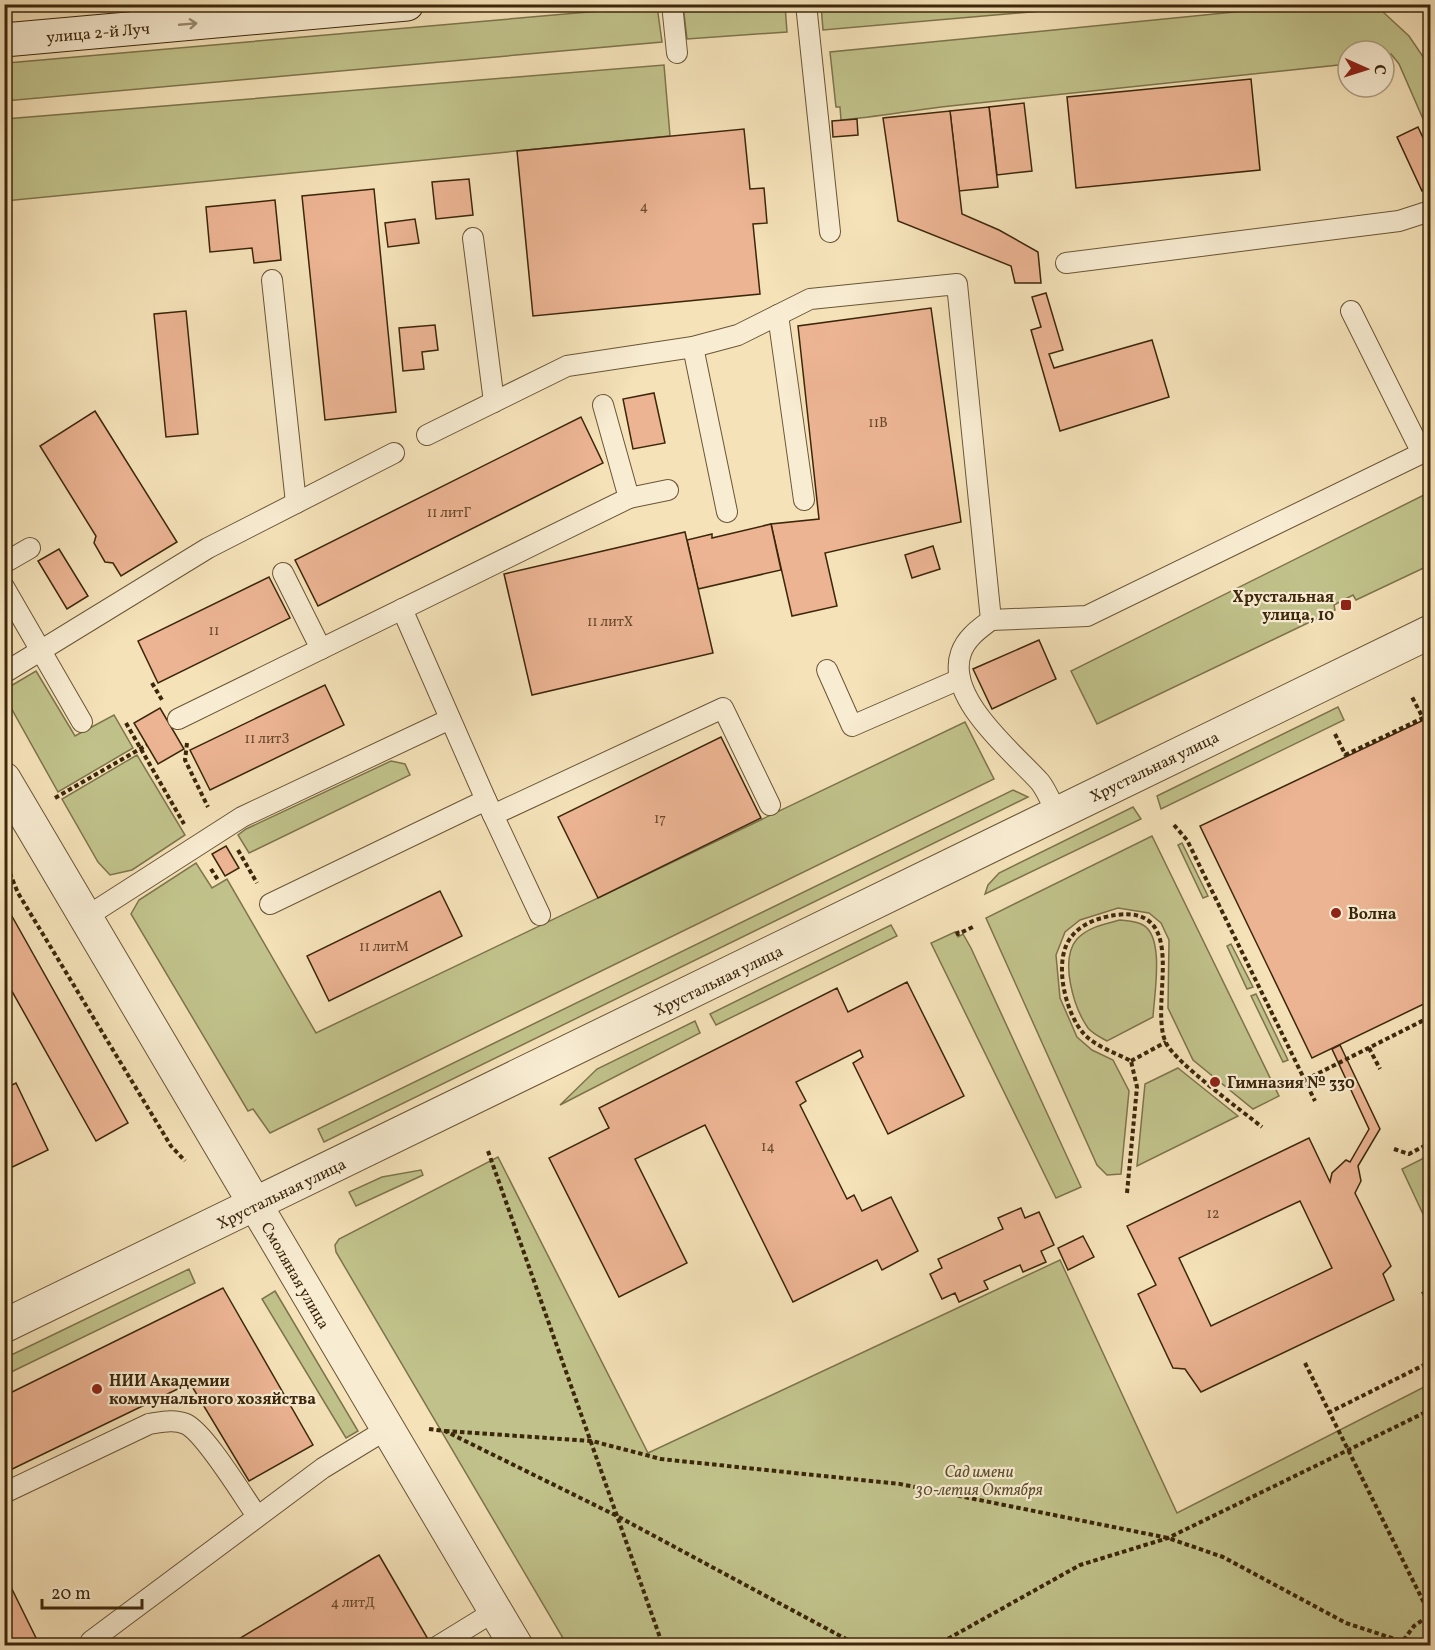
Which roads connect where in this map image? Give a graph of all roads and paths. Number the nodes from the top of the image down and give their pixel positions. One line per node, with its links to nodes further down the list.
1 (407, 4): 4 (street, улица 2-й Луч, one-way to 1)
2 (672, 4): 5 (lane)
3 (806, 4): 7 (lane)
4 (4, 40)
5 (677, 52)
6 (1431, 211): 9 (lane)
7 (830, 232)
8 (473, 238): 14 (lane)
9 (1066, 263)
10 (272, 280): 22 (lane)
11 (1351, 311): 17 (lane)
12 (778, 315): 13 (lane); 21 (lane); 29 (lane)
13 (693, 347): 14 (lane); 23 (lane)
14 (494, 402): 16 (lane)
15 (603, 405): 20 (lane)
16 (427, 435)
17 (1426, 452): 29 (lane)
18 (394, 453): 22 (lane)
19 (668, 490): 20 (lane)
20 (629, 498): 28 (lane)
21 (804, 500)
22 (296, 503): 32 (lane)
23 (727, 512)
24 (30, 548): 25 (lane)
25 (4, 564)
26 (283, 573): 31 (lane)
27 (4, 587): 32 (lane)
28 (402, 609): 31 (lane); 39 (lane)
29 (991, 620): 35 (lane)
30 (1431, 632): 50 (street, Хрустальная улица)
31 (321, 649): 42 (lane)
32 (40, 650): 34 (lane); 40 (lane)
33 (827, 670): 35 (lane)
34 (4, 673)
35 (960, 679): 50 (lane)
36 (152, 683): 38 (path)
37 (1412, 697): 43 (path)
38 (163, 702)
39 (450, 719): 49 (lane); 52 (lane)
40 (82, 722)
41 (126, 723): 45 (path)
42 (181, 728): 52 (path)
43 (1335, 734)
44 (147, 745): 45 (path)
45 (141, 749): 47 (path); 53 (path)
46 (4, 779): 58 (street, Смоляная улица)
47 (55, 798)
48 (770, 805): 49 (lane)
49 (489, 807): 56 (lane); 57 (lane)
50 (1058, 814): 75 (street, Хрустальная улица)
51 (1174, 825): 66 (path)
52 (223, 829): 53 (lane); 56 (path)
53 (197, 846): 55 (path); 58 (lane)
54 (4, 859): 73 (path)
55 (218, 880)
56 (270, 904)
57 (540, 915)
58 (86, 916): 75 (street, Смоляная улица)
59 (975, 926): 60 (path)
60 (957, 931)
61 (1431, 1017): 63 (path)
62 (1166, 1042): 64 (path); 64 (path); 69 (path)
63 (1369, 1048): 65 (path); 66 (path)
64 (1131, 1061): 74 (path)
65 (1380, 1069)
66 (1305, 1080): 67 (path)
67 (1315, 1101)
68 (1431, 1125): 70 (path)
69 (1262, 1127)
70 (1431, 1142): 71 (path)
71 (1394, 1149)
72 (488, 1151): 86 (path)
73 (185, 1161)
74 (1127, 1193)
75 (256, 1205): 78 (street, Хрустальная улица); 83 (street, Смоляная улица)
76 (1431, 1290): 77 (path)
77 (1422, 1294)
78 (4, 1326)
79 (1431, 1362): 82 (path)
80 (1305, 1363): 82 (path)
81 (1431, 1410): 87 (path)
82 (1328, 1413): 87 (path)
83 (387, 1429): 89 (lane); 92 (street, Смоляная улица)
84 (429, 1429): 85 (path)
85 (445, 1431): 86 (path); 90 (path)
86 (592, 1440): 90 (path); 91 (path)
87 (1347, 1450): 91 (path); 93 (path)
88 (4, 1493): 89 (lane)
89 (257, 1516): 94 (lane)
90 (617, 1516): 98 (path); 99 (path)
91 (1167, 1538): 95 (path); 100 (path)
92 (495, 1611): 96 (lane); 97 (street, Смоляная улица)
93 (1430, 1615): 95 (path)
94 (91, 1641)
95 (1400, 1643)
96 (438, 1646)
97 (516, 1646)
98 (663, 1646)
99 (859, 1646)
100 (935, 1646)

